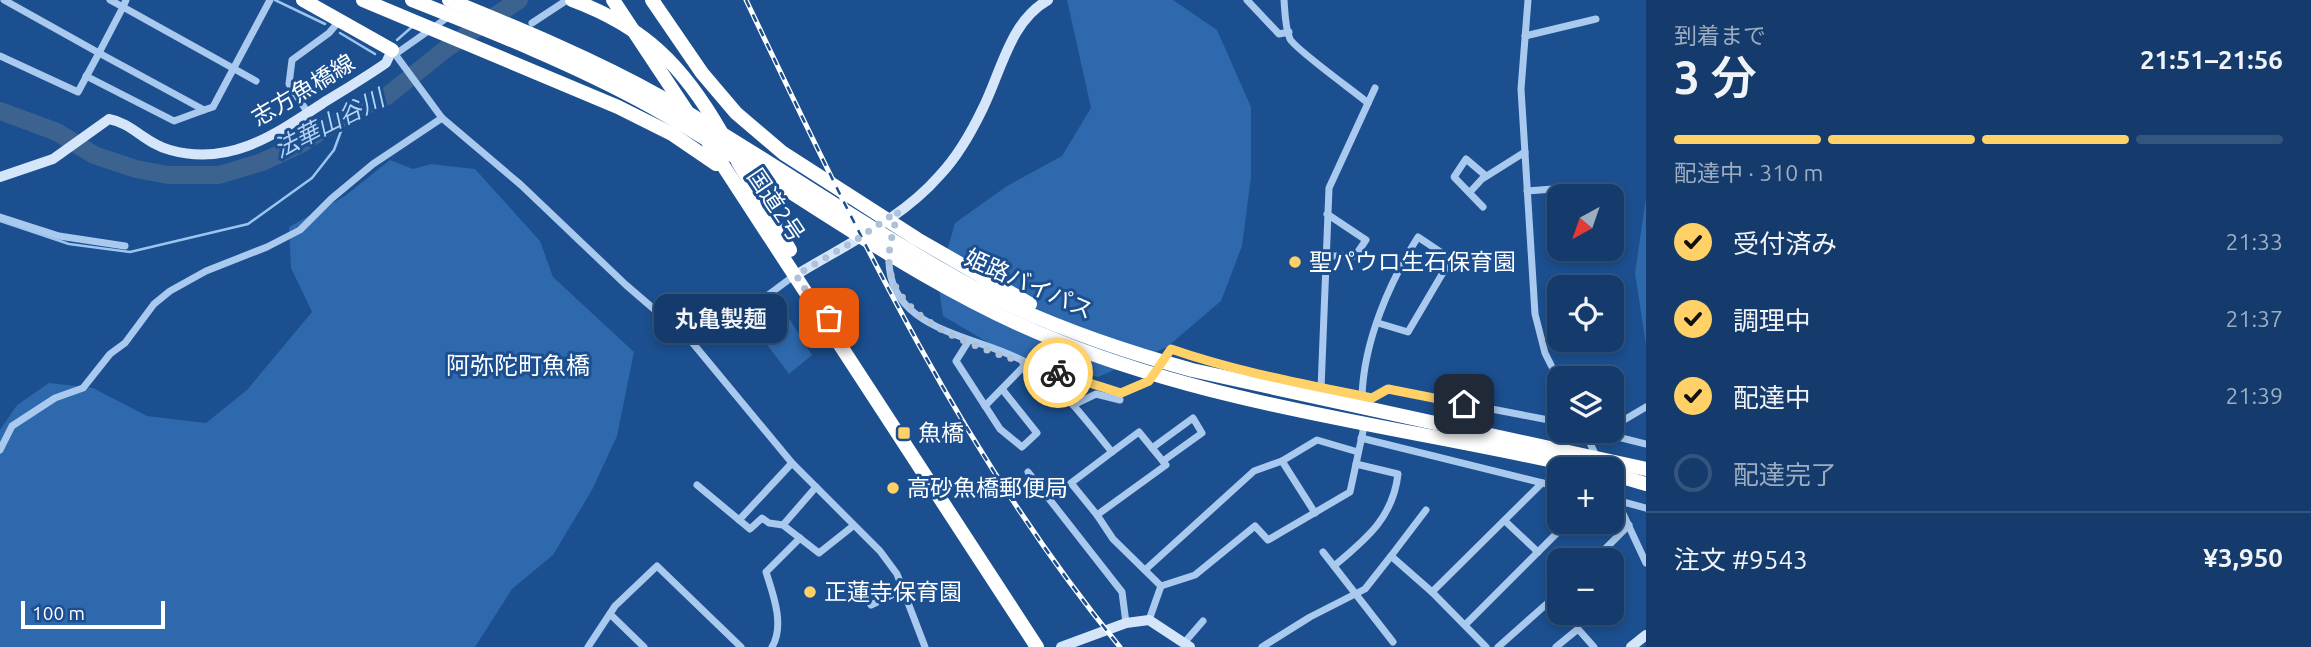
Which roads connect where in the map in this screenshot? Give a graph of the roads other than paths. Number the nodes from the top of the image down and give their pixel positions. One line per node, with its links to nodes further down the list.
1 (4, 0): 22 (street)
2 (110, 0): 16 (street)
3 (303, 0): 19 (highway)
4 (363, 0): 34 (highway)
5 (449, 0): 45 (highway, 姫路バイパス)
6 (473, 0): 23 (street)
7 (569, 0): 18 (street); 47 (highway)
8 (613, 0): 34 (highway, 国道2号)
9 (652, 0): 45 (highway)
10 (1247, 0): 20 (street)
11 (1283, 0): 20 (street)
12 (1528, 0): 21 (street)
13 (1044, 1): 41 (main road)
14 (269, 2): 25 (street)
15 (418, 2): 45 (highway, 姫路バイパス)
16 (125, 4): 22 (street); 25 (street)
17 (1596, 19): 21 (street)
18 (532, 23)
19 (335, 26): 23 (highway); 31 (street)
20 (1289, 32): 29 (street)
21 (1525, 36): 33 (street)
22 (99, 53): 26 (street); 30 (street)
23 (397, 54): 31 (main road, 志方魚橋線); 32 (street)
24 (0, 56): 26 (street)
25 (234, 68): 27 (street); 30 (street)
26 (86, 76): 30 (street)
27 (256, 80)
28 (1376, 88): 29 (street)
29 (1368, 103): 42 (street)
30 (204, 110)
31 (309, 113): 36 (main road, 志方魚橋線)
32 (442, 118): 49 (street); 68 (street)
33 (1525, 152): 35 (street); 38 (street)
34 (728, 173): 47 (highway, 国道2号)
35 (1486, 176): 39 (street); 39 (street)
36 (0, 177)
37 (1547, 189): 38 (street)
38 (1527, 191): 53 (street)
39 (1470, 192): 40 (street)
40 (1483, 207)
41 (898, 211): 47 (main road); 50 (street)
42 (1327, 214): 46 (street); 46 (street)
43 (0, 216): 44 (street)
44 (125, 246)
45 (909, 250): 52 (highway, 姫路バイパス); 52 (highway, 姫路バイパス)
46 (1325, 256): 55 (street)
47 (799, 273): 49 (street); 127 (highway, 国道2号)
48 (1378, 323): 48 (street); 56 (street)
49 (691, 341): 76 (street)
50 (968, 342): 51 (street); 60 (street)
51 (1027, 363): 54 (street); 55 (street); 59 (street)
52 (1147, 364): 62 (highway, 姫路バイパス)
53 (1552, 366)
54 (1002, 389): 60 (street); 60 (street)
55 (1321, 389): 56 (street)
56 (1362, 396): 57 (street)
57 (1372, 398): 63 (street); 65 (street)
58 (1120, 400): 59 (street)
59 (1073, 405): 70 (street)
60 (985, 406)
61 (1646, 407): 64 (street)
62 (1385, 418): 72 (highway, 姫路バイパス); 73 (highway, 姫路バイパス)
63 (1547, 420)
64 (1624, 420)
65 (1362, 438): 71 (street); 82 (street)
66 (1624, 438): 67 (street)
67 (1646, 444)
68 (1, 446)
69 (1152, 448): 70 (street); 74 (street); 74 (street)
70 (1112, 452): 91 (street)
71 (1358, 452): 75 (street); 77 (street)
72 (1586, 457)
73 (1547, 458)
74 (1163, 461): 91 (street)
75 (1282, 461): 90 (street); 106 (street)
76 (792, 463): 86 (street); 93 (street)
77 (1356, 464): 90 (street); 105 (street)
78 (1624, 466): 79 (highway, 姫路バイパス)
79 (1646, 469)
80 (1028, 477): 116 (street)
81 (1624, 478): 84 (highway)
82 (1542, 483): 83 (street); 94 (street)
83 (1547, 484)
84 (1646, 484)
85 (697, 485): 93 (street)
86 (816, 487): 95 (street); 96 (street)
87 (1624, 502): 88 (street)
88 (1646, 508)
89 (1426, 510): 103 (street)
90 (1315, 513): 107 (street)
91 (1097, 516): 106 (street)
92 (1624, 517): 97 (street)
93 (739, 520): 95 (street)
94 (1505, 521): 102 (street); 109 (street)
95 (783, 525): 99 (street)
96 (853, 526): 99 (street); 108 (street)
97 (1629, 526): 100 (street); 104 (street)
98 (1556, 534): 102 (street)
99 (800, 538): 125 (street)
100 (1606, 548)
101 (1323, 552): 105 (street)
102 (1538, 552): 117 (street)
103 (1391, 556): 109 (street); 110 (street)
104 (1646, 563)
105 (1334, 566): 110 (street)
106 (1145, 570): 107 (street)
107 (1161, 586): 114 (street)
108 (902, 590): 112 (street); 126 (street)
109 (1432, 592): 117 (street)
110 (1356, 593): 119 (street); 129 (street)
111 (1547, 603): 130 (street)
112 (871, 605)
113 (610, 614): 122 (street); 123 (street); 124 (street)
114 (1149, 620): 116 (main road); 120 (main road)
115 (1203, 621): 120 (street)
116 (1126, 623): 128 (main road)
117 (1465, 625): 121 (street)
118 (1646, 635): 133 (main road)
119 (1393, 642)
120 (1187, 645)
121 (1481, 645)
122 (589, 647)
123 (643, 647)
124 (741, 647)
125 (772, 647)
126 (925, 647)
127 (1037, 647)
128 (1061, 647)
129 (1262, 647)
130 (1498, 647)
131 (1556, 647): 132 (street)
132 (1594, 647)
133 (1631, 647)

